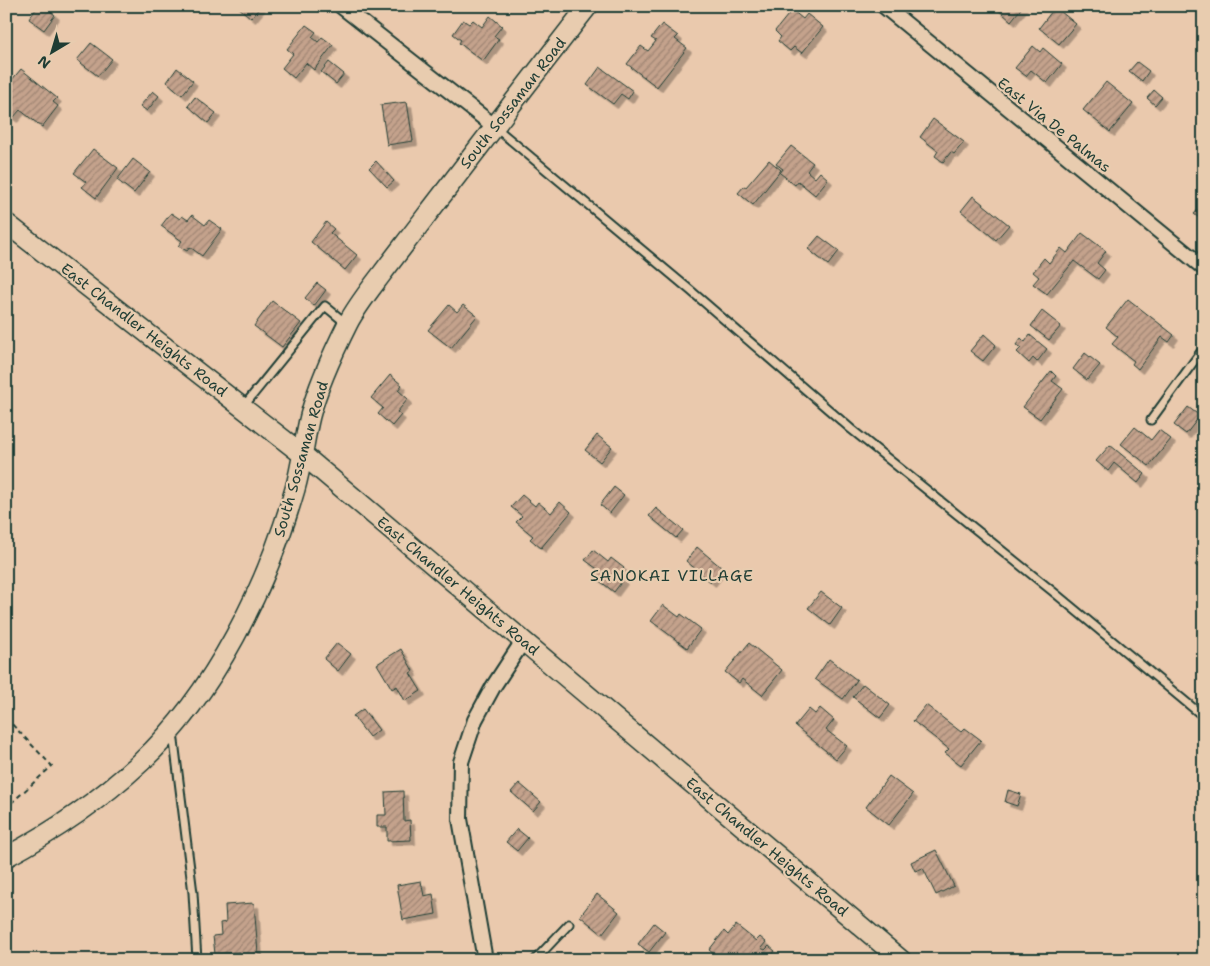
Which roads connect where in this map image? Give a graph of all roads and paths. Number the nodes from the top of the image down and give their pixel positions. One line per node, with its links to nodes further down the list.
1 (341, 6): 4 (street)
2 (588, 6): 4 (main road, South Sossaman Road)
3 (884, 6): 6 (street, East Via De Palmas)
4 (494, 126): 7 (main road, South Sossaman Road); 13 (lane)
5 (6, 223): 9 (main road, East Chandler Heights Road)
6 (1204, 268)
7 (348, 324): 9 (lane); 11 (main road, South Sossaman Road)
8 (1204, 351): 10 (lane)
9 (243, 408): 11 (main road, East Chandler Heights Road)
10 (1151, 420)
11 (302, 454): 12 (main road, East Chandler Heights Road); 15 (main road, South Sossaman Road)
12 (523, 641): 20 (street); 22 (main road, East Chandler Heights Road)
13 (1204, 717)
14 (6, 718): 16 (path)
15 (173, 728): 17 (main road, South Sossaman Road); 19 (lane)
16 (8, 806)
17 (6, 857)
18 (570, 924): 21 (lane)
19 (197, 960)
20 (485, 960)
21 (535, 960)
22 (901, 960)

